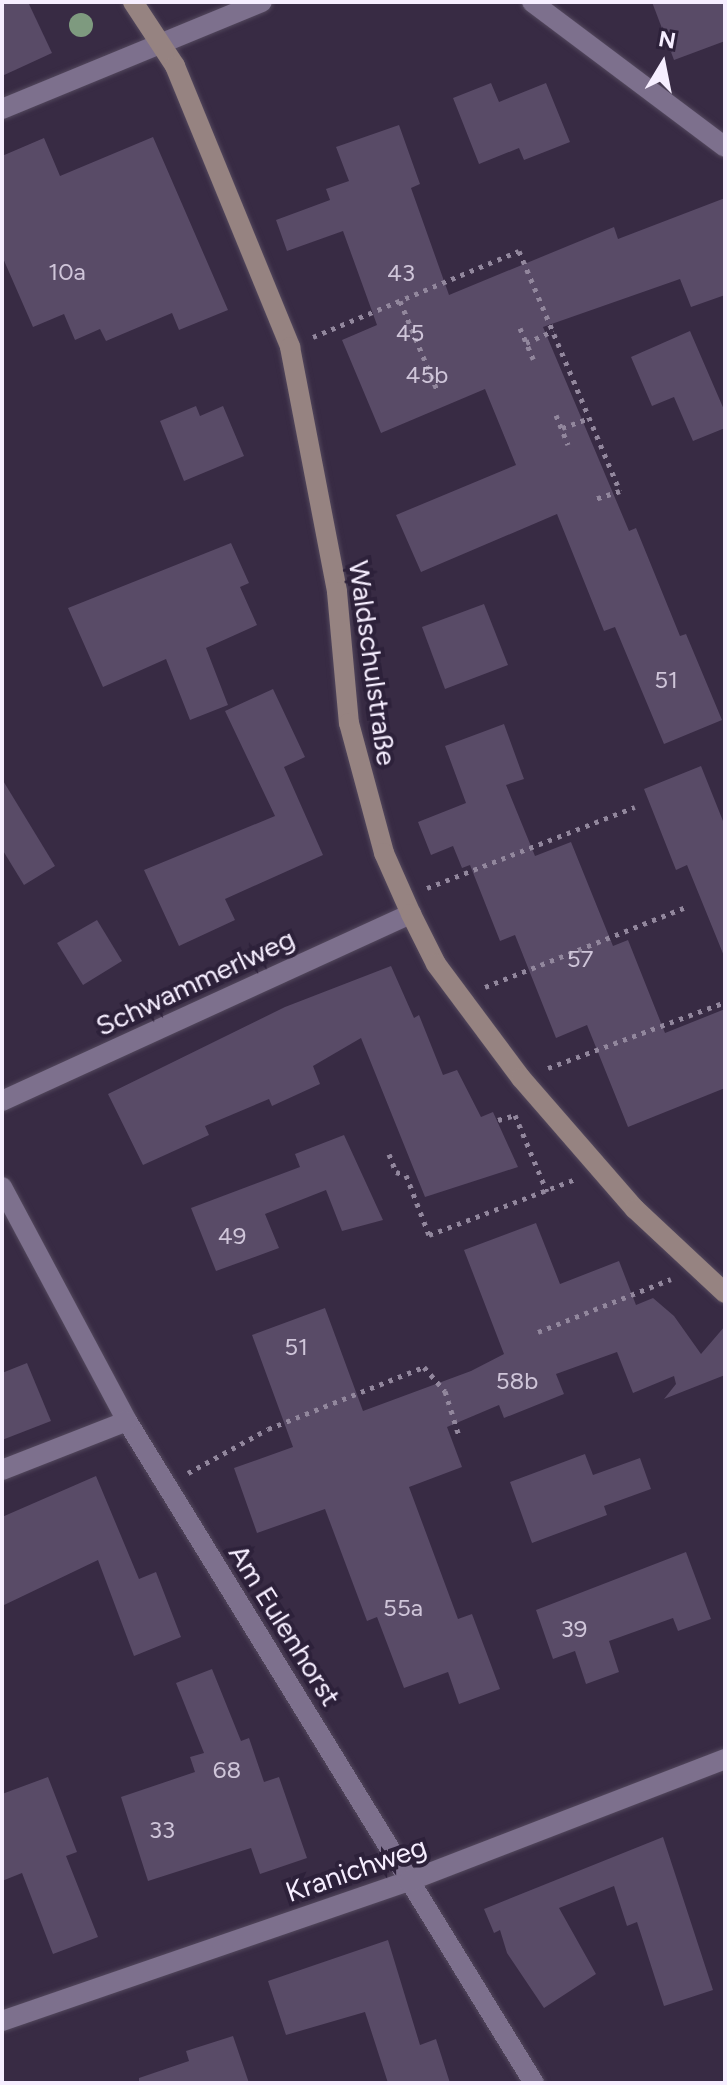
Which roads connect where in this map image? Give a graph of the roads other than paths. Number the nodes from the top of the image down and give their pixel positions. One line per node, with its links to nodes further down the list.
1 (133, 2): 4 (street, Waldschulstraße)
2 (262, 2): 4 (street)
3 (532, 2): 6 (street)
4 (162, 41): 5 (street); 7 (street, Waldschulstraße)
5 (2, 109)
6 (725, 147)
7 (407, 905): 8 (street, Schwammerlweg); 10 (street, Waldschulstraße)
8 (2, 1101)
9 (2, 1187): 11 (street, Am Eulenhorst)
10 (725, 1293)
11 (127, 1421): 12 (street); 14 (street, Am Eulenhorst)
12 (2, 1470)
13 (725, 1759): 14 (street, Kranichweg)
14 (409, 1881): 15 (street, Kranichweg); 16 (street, Am Eulenhorst)
15 (2, 2021)
16 (534, 2083)

